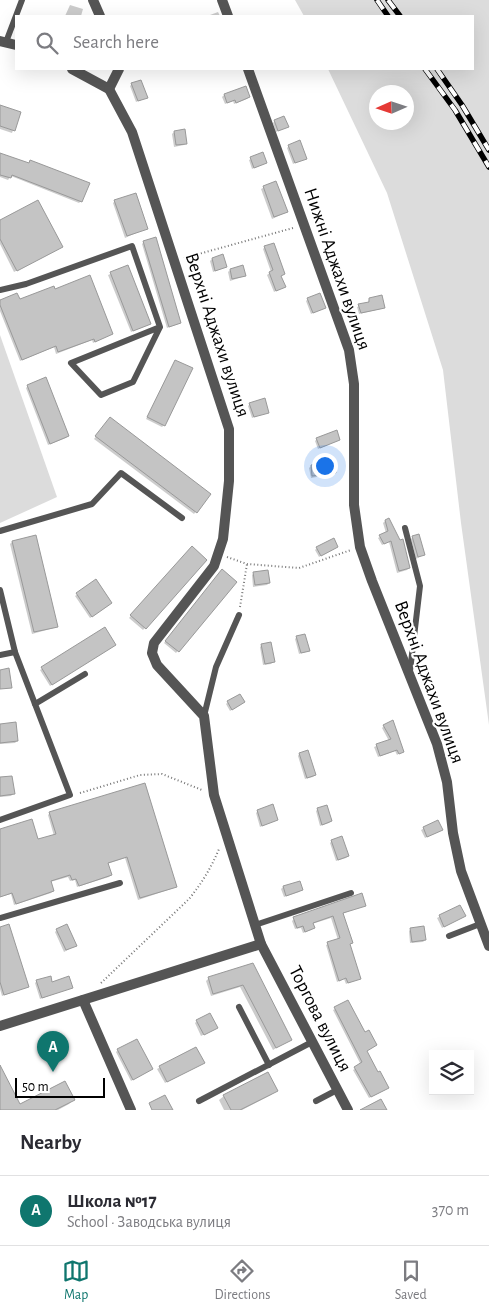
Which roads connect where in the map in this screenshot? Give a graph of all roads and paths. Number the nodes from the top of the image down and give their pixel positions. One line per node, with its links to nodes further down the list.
1 (22, 0): 4 (lane)
2 (93, 0): 5 (street)
3 (222, 0): 6 (street)
4 (17, 15)
5 (100, 15)
6 (228, 15)
7 (15, 20): 8 (lane)
8 (7, 43)
9 (74, 70): 12 (street)
10 (118, 70): 12 (street)
11 (248, 70): 13 (street, Нижні Аджахи вулиця)
12 (109, 89): 14 (street, Верхні Аджахи вулиця)
13 (305, 224): 14 (path); 20 (street, Нижні Аджахи вулиця)
14 (174, 261): 21 (street, Верхні Аджахи вулиця)
15 (0, 290): 16 (lane)
16 (160, 328): 16 (lane)
17 (182, 518): 19 (lane)
18 (405, 528): 29 (lane)
19 (0, 531)
20 (360, 547): 29 (street, Верхні Аджахи вулиця)
21 (219, 553): 23 (path); 31 (street, Верхні Аджахи вулиця)
22 (344, 553): 23 (path)
23 (247, 564): 25 (path)
24 (0, 590): 26 (lane)
25 (239, 615): 31 (lane)
26 (15, 652): 27 (lane); 30 (lane)
27 (0, 655)
28 (85, 674): 30 (lane)
29 (410, 674): 39 (street, Верхні Аджахи вулиця)
30 (35, 704): 33 (lane)
31 (204, 716): 32 (street)
32 (214, 795): 33 (path); 35 (street)
33 (70, 796): 34 (lane)
34 (0, 820)
35 (226, 833): 40 (street); 44 (path)
36 (120, 883): 38 (lane)
37 (351, 893): 40 (lane)
38 (0, 918)
39 (480, 924): 41 (lane); 43 (street, Верхні Аджахи вулиця)
40 (255, 925): 42 (street)
41 (449, 936)
42 (261, 944): 45 (street); 48 (street, Торгова вулиця)
43 (489, 946)
44 (97, 986)
45 (83, 1000): 47 (street); 53 (street)
46 (239, 1007): 49 (lane)
47 (0, 1026)
48 (312, 1042): 49 (lane); 50 (street, Торгова вулиця)
49 (269, 1065): 51 (lane)
50 (337, 1090): 52 (lane); 54 (street, Торгова вулиця)
51 (200, 1101)
52 (316, 1101)
53 (131, 1110)
54 (348, 1110)

